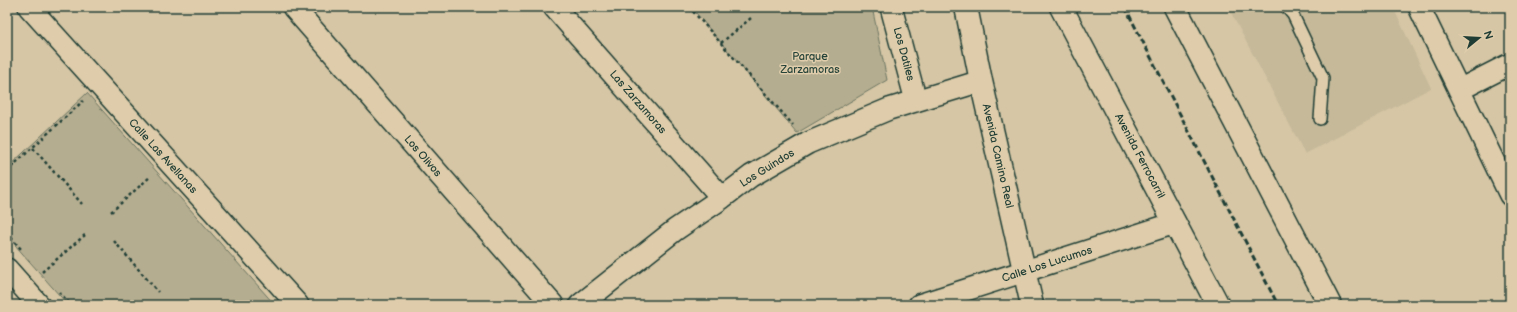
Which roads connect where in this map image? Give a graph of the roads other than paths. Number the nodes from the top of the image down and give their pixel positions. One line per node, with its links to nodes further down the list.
1 (29, 7): 21 (street, Calle Las Avellanas)
2 (293, 7): 22 (street, Los Olivos)
3 (554, 7): 16 (street, Las Zarzamoras)
4 (891, 7): 13 (street, Los Datiles)
5 (966, 7): 11 (street, Avenida Camino Real)
6 (1061, 7): 17 (street, Avenida Ferrocarril)
7 (1175, 7): 27 (street)
8 (1286, 7): 14 (lane)
9 (1419, 7): 12 (street)
10 (1510, 64): 12 (street)
11 (981, 81): 13 (street, Los Guindos); 19 (street, Avenida Camino Real)
12 (1459, 90): 15 (street)
13 (916, 101): 16 (street, Los Guindos)
14 (1320, 119)
15 (1510, 195)
16 (722, 198): 23 (street, Los Guindos)
17 (1175, 223): 19 (street, Calle Los Lucumos); 26 (street, Avenida Ferrocarril)
18 (7, 269): 20 (street)
19 (1024, 272): 24 (street, Calle Los Lucumos); 25 (street, Avenida Camino Real)
20 (40, 305)
21 (298, 305)
22 (553, 305)
23 (580, 305)
24 (919, 305)
25 (1032, 305)
26 (1218, 305)
27 (1330, 305)

